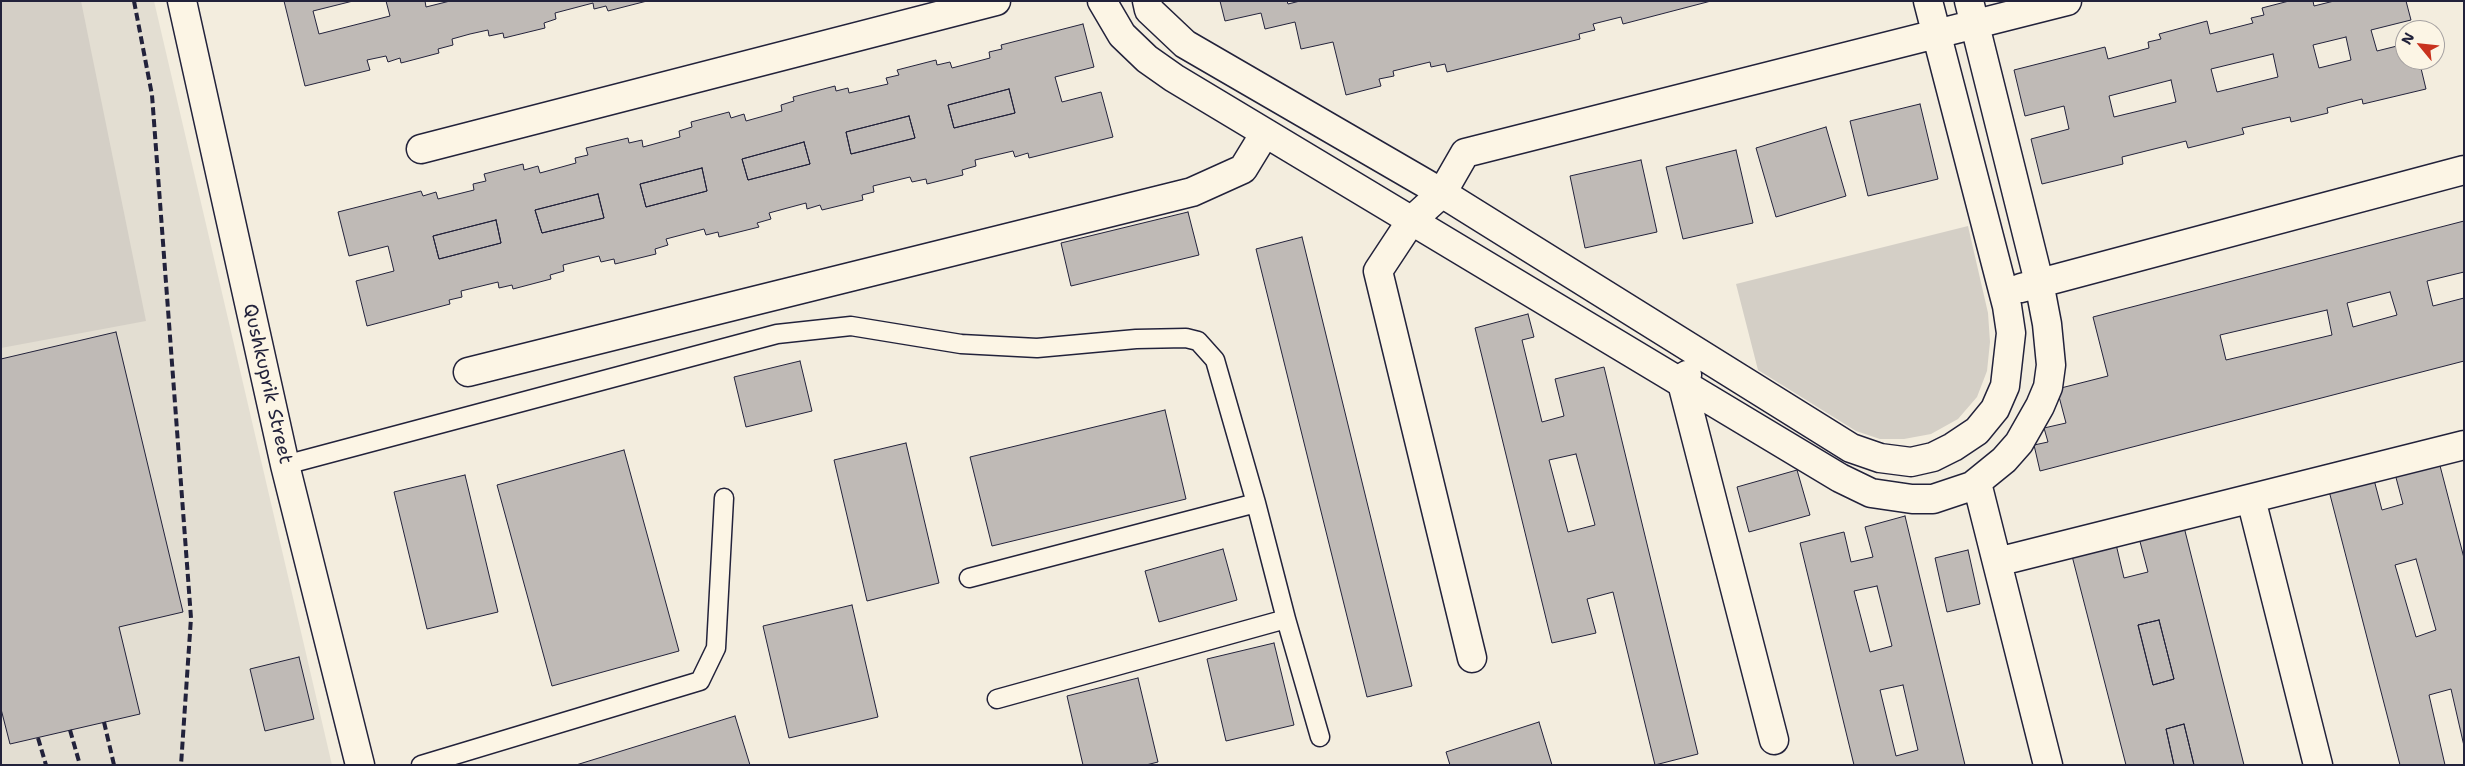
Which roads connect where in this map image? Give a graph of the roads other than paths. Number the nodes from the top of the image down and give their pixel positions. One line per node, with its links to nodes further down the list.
1 (182, 1): 20 (street, Qushkuprik Street)
2 (996, 1): 10 (street)
3 (1102, 1): 9 (street)
4 (1147, 1): 12 (street)
5 (1928, 1): 8 (street)
6 (2067, 1): 7 (street)
7 (1972, 13): 8 (street); 14 (street)
8 (1936, 34): 12 (street); 15 (street)
9 (1265, 134): 13 (street); 17 (street)
10 (421, 150)
11 (2464, 170): 14 (street)
12 (1442, 193): 13 (street); 16 (street)
13 (1411, 221): 18 (street); 28 (street)
14 (2039, 282): 15 (street); 21 (street)
15 (2004, 294): 16 (street)
16 (1698, 353): 18 (street)
17 (468, 372)
18 (1682, 383): 21 (street); 31 (street)
19 (2464, 445): 23 (street)
20 (285, 465): 24 (lane); 32 (street, Qushkuprik Street)
21 (1977, 483): 25 (street)
22 (724, 498): 33 (lane)
23 (2250, 499): 25 (street); 35 (street)
24 (1256, 503): 26 (lane); 27 (lane)
25 (1997, 562): 34 (street)
26 (970, 578)
27 (1286, 619): 29 (lane); 30 (lane)
28 (1472, 658)
29 (997, 700)
30 (1320, 737)
31 (1774, 740)
32 (360, 765)
33 (421, 765)
34 (2048, 765)
35 (2318, 765)

